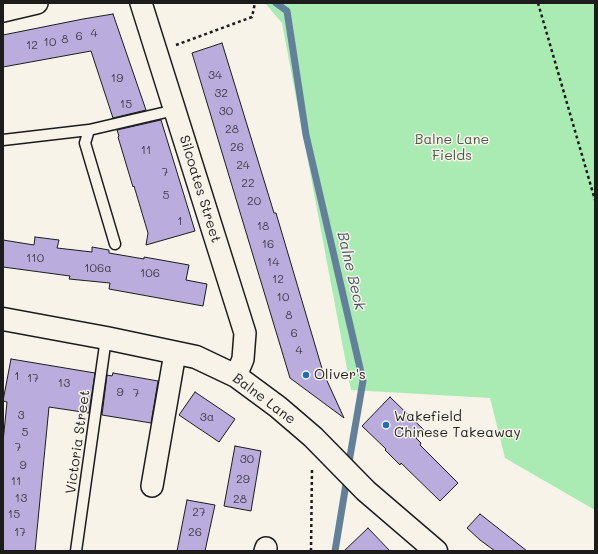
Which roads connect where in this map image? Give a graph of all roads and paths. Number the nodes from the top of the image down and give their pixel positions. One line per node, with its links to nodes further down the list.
1 (37, 3): 5 (street)
2 (141, 3): 6 (street, Silcoates Street)
3 (255, 3): 6 (path)
4 (538, 3): 10 (path)
5 (3, 11)
6 (157, 52): 7 (street, Silcoates Street)
7 (175, 110): 8 (lane); 15 (street, Silcoates Street)
8 (89, 130): 9 (lane); 11 (lane)
9 (3, 140)
10 (595, 200)
11 (115, 244)
12 (3, 319): 13 (street, Balne Lane)
13 (106, 338): 14 (street, Balne Lane); 18 (lane, Victoria Street)
14 (175, 353): 15 (street, Balne Lane); 17 (street)
15 (236, 376): 16 (street, Balne Lane)
16 (313, 437): 19 (path); 20 (street, Balne Lane)
17 (152, 486)
18 (76, 551)
19 (311, 551)
20 (436, 551)

